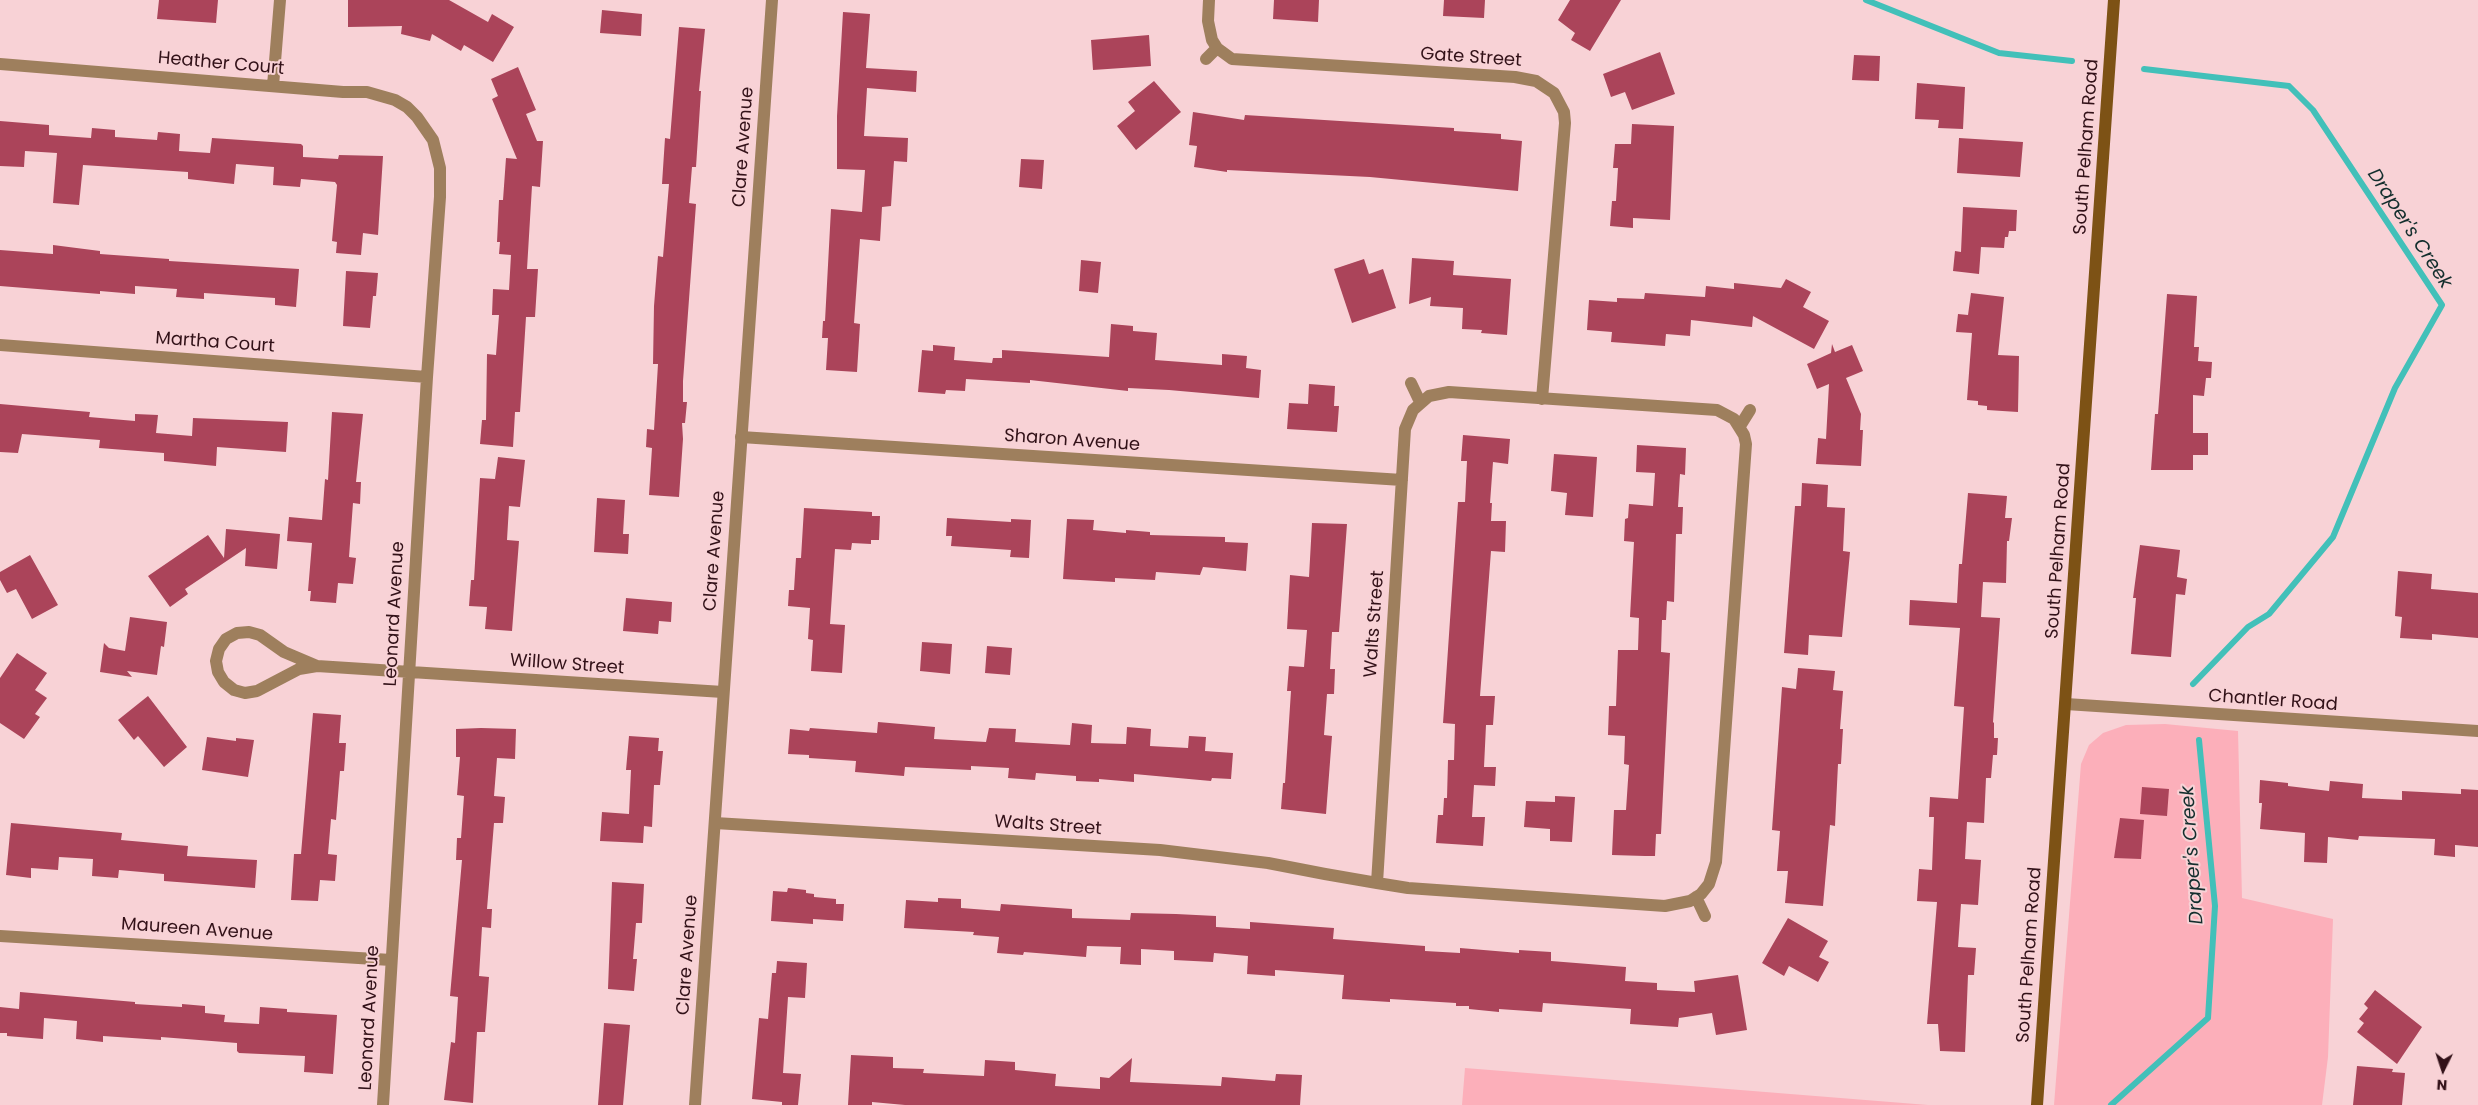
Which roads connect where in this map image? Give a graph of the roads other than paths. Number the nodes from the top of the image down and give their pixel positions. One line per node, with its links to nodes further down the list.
1 (280, 0): 8 (street)
2 (772, 0): 17 (street, Clare Avenue)
3 (1209, 0): 5 (street)
4 (2114, 0): 22 (main road, South Pelham Road)
5 (1217, 48): 6 (street); 13 (street, Gate Street)
6 (1206, 59)
7 (0, 64): 8 (street, Heather Court)
8 (273, 86): 9 (street, Heather Court)
9 (426, 128): 11 (street, Leonard Avenue)
10 (0, 345): 11 (street, Martha Court)
11 (427, 377): 20 (street, Leonard Avenue)
12 (1411, 383): 14 (street)
13 (1542, 398): 14 (street); 16 (street)
14 (1420, 402): 18 (street, Walts Street)
15 (1750, 410): 16 (street)
16 (1740, 426): 26 (street)
17 (741, 437): 18 (street, Sharon Avenue); 21 (street, Clare Avenue)
18 (1402, 480): 25 (street, Walts Street)
19 (317, 666): 19 (street); 20 (street, Willow Street)
20 (409, 672): 21 (street, Willow Street); 29 (street, Leonard Avenue)
21 (723, 692): 24 (street, Clare Avenue)
22 (2066, 704): 23 (street, Chantler Road); 32 (main road, South Pelham Road)
23 (2478, 731)
24 (715, 822): 25 (street, Walts Street); 31 (street, Clare Avenue)
25 (1376, 883): 26 (street, Walts Street)
26 (1696, 898): 27 (street)
27 (1705, 916)
28 (0, 936): 29 (street, Maureen Avenue)
29 (391, 960): 30 (street, Leonard Avenue)
30 (382, 1105)
31 (694, 1105)
32 (2037, 1105)

